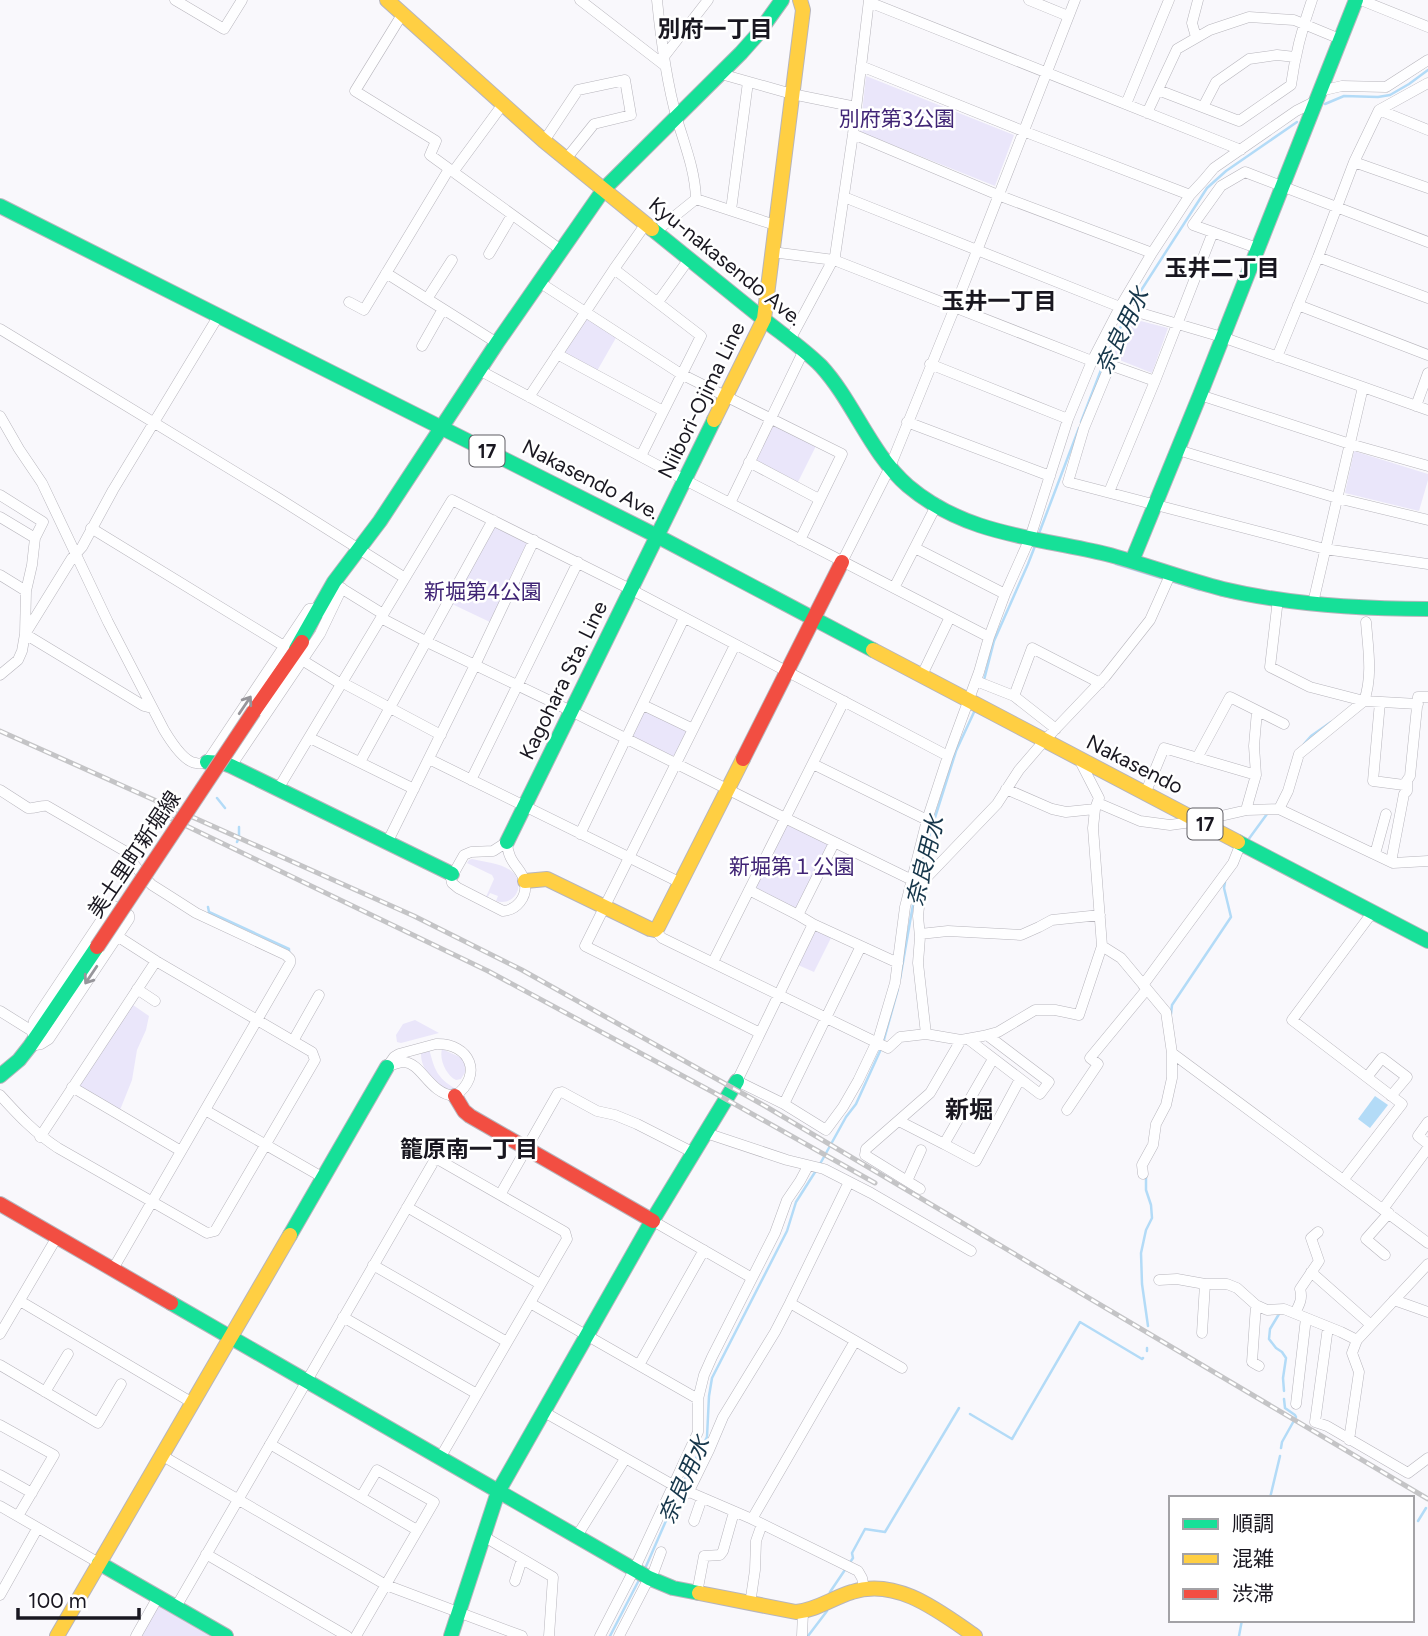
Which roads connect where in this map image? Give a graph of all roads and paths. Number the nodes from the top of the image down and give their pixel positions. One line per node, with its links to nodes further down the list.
1 (174, 0): 2 (street)
2 (242, 0)
3 (387, 0): 17 (main road, Kyu-nakasendo Ave.)
4 (580, 0): 25 (street)
5 (657, 0): 25 (street)
6 (708, 0): 25 (street)
7 (782, 0): 28 (main road)
8 (800, 0): 32 (main road, Niibori-Ojima Line)
9 (1029, 0): 18 (street)
10 (1075, 0): 18 (street)
11 (1169, 0): 35 (street)
12 (1198, 0): 21 (street)
13 (1356, 0): 22 (main road)
14 (1361, 0): 20 (street)
15 (869, 1): 26 (street); 27 (street)
16 (1309, 1): 19 (street)
17 (403, 13): 34 (main road, Kyu-nakasendo Ave.); 48 (street)
18 (1068, 16): 27 (street)
19 (1303, 24): 21 (street); 22 (street); 23 (street)
20 (1428, 27)
21 (1196, 37): 31 (street)
22 (1340, 39): 33 (main road)
23 (1295, 57): 37 (street); 37 (street)
24 (1428, 60): 33 (street)
25 (664, 61): 40 (street)
26 (861, 66): 36 (street); 42 (street)
27 (1046, 72): 35 (street); 42 (street)
28 (721, 74): 29 (street); 40 (main road)
29 (748, 82): 32 (street); 58 (street)
30 (1428, 83): 38 (street)
31 (1158, 90): 37 (street); 39 (street)
32 (792, 94): 36 (street); 60 (main road, Niibori-Ojima Line)
33 (1318, 96): 45 (street); 49 (main road)
34 (503, 104): 44 (main road, Kyu-nakasendo Ave.); 48 (street)
35 (1126, 104): 39 (street)
36 (856, 107): 43 (street)
37 (1203, 107)
38 (1378, 110): 41 (street); 47 (street)
39 (1147, 113): 45 (street)
40 (677, 118): 51 (main road); 55 (street)
41 (1428, 130)
42 (1023, 131): 52 (street); 53 (street)
43 (853, 134): 52 (street); 54 (street)
44 (544, 141): 46 (main road, Kyu-nakasendo Ave.); 46 (street)
45 (1241, 150): 53 (street)
46 (566, 159): 51 (main road, Kyu-nakasendo Ave.)
47 (1354, 162): 50 (street); 57 (street)
48 (451, 170): 59 (street); 75 (street)
49 (1282, 185): 57 (street); 62 (street); 64 (main road)
50 (1428, 188)
51 (604, 190): 61 (main road, Kyu-nakasendo Ave.); 65 (main road, 美土里町新堀線)
52 (998, 195): 66 (street); 68 (street)
53 (1191, 195): 68 (street)
54 (844, 197): 66 (street); 73 (street)
55 (696, 199): 58 (street); 61 (street)
56 (0, 206): 86 (main road, Nakasendo Ave. / 17)
57 (1337, 207): 63 (street); 70 (street)
58 (731, 210): 60 (street)
59 (512, 215): 65 (street); 69 (street)
60 (775, 225): 67 (main road, Niibori-Ojima Line)
61 (650, 228): 71 (main road, Kyu-nakasendo Ave.); 74 (street)
62 (1213, 232): 64 (street); 88 (street)
63 (1428, 242)
64 (1257, 248): 90 (main road)
65 (561, 250): 76 (main road, 美土里町新堀線)
66 (977, 250): 82 (street); 83 (street)
67 (772, 252): 73 (street); 87 (main road, Niibori-Ojima Line)
68 (1152, 253): 83 (street)
69 (489, 254)
70 (1318, 257): 77 (street); 81 (street)
71 (689, 259): 80 (street); 87 (main road, Kyu-nakasendo Ave.)
72 (452, 260): 78 (street)
73 (834, 260): 82 (street); 91 (street)
74 (614, 269): 80 (street); 85 (street)
75 (386, 273): 78 (street); 79 (street)
76 (539, 282): 85 (street); 92 (main road, 美土里町新堀線)
77 (1428, 298)
78 (427, 299): 84 (street)
79 (349, 302)
80 (658, 302): 102 (street)
81 (1298, 305): 96 (street); 97 (street)
82 (955, 307): 98 (street); 99 (street)
83 (1120, 307): 88 (street); 98 (street)
84 (443, 309): 92 (street); 93 (street)
85 (586, 312): 95 (street); 102 (street)
86 (219, 315): 115 (street); 116 (main road, Nakasendo Ave. / 17)
87 (764, 319): 91 (main road, Kyu-nakasendo Ave.); 105 (main road, Niibori-Ojima Line)
88 (1178, 324): 90 (street); 103 (street)
89 (0, 329): 115 (street)
90 (1222, 337): 97 (street); 106 (main road)
91 (790, 340): 94 (main road, Kyu-nakasendo Ave.)
92 (497, 343): 100 (main road, 美土里町新堀線)
93 (422, 346)
94 (804, 350): 112 (street); 122 (main road, Kyu-nakasendo Ave.)
95 (557, 354): 107 (street); 110 (street)
96 (1428, 355)
97 (1277, 357): 104 (street)
98 (1092, 361): 113 (street)
99 (930, 364): 113 (street); 114 (street)
100 (479, 370): 107 (street); 116 (main road, 美土里町新堀線)
101 (1428, 373): 108 (street)
102 (681, 374): 105 (street); 110 (street)
103 (1155, 381): 125 (street); 125 (street)
104 (1363, 387): 108 (street); 117 (street)
105 (726, 395): 112 (street); 124 (main road, Niibori-Ojima Line)
106 (1200, 395): 117 (street); 118 (main road)
107 (529, 397): 119 (street)
108 (1416, 406): 109 (street)
109 (1428, 410)
110 (663, 411): 119 (street)
111 (0, 416): 144 (street)
112 (770, 418): 120 (street); 128 (street)
113 (1068, 419): 123 (street)
114 (907, 422): 122 (street); 123 (street)
115 (154, 423): 135 (street); 143 (street)
116 (442, 428): 136 (main road, Nakasendo Ave. / 17); 143 (main road, 美土里町新堀線)
117 (1350, 443): 121 (street); 127 (street)
118 (1178, 450): 127 (street); 131 (main road)
119 (640, 456): 124 (street)
120 (749, 462): 128 (street); 129 (street)
121 (1428, 466)
122 (890, 467): 130 (main road, Kyu-nakasendo Ave.); 147 (street)
123 (1050, 476): 138 (street)
124 (685, 480): 129 (street); 136 (main road, Niibori-Ojima Line)
125 (1109, 492): 131 (street)
126 (0, 495): 137 (street)
127 (1337, 498): 134 (street); 142 (street)
128 (819, 499): 140 (street)
129 (730, 503): 140 (street)
130 (937, 504): 138 (main road, Kyu-nakasendo Ave.); 141 (street)
131 (1156, 505): 142 (street); 145 (main road)
132 (0, 517): 137 (street)
133 (493, 520): 139 (street); 151 (street); 167 (street)
134 (1428, 520)
135 (91, 528): 144 (street); 169 (street)
136 (657, 536): 154 (main road, Kagohara Sta. Line); 163 (main road, Nakasendo Ave. / 17)
137 (35, 538): 155 (street)
138 (1036, 539): 145 (main road, Kyu-nakasendo Ave.); 156 (street)
139 (534, 540): 146 (street); 170 (street)
140 (800, 540): 147 (street)
141 (915, 548): 153 (street); 156 (street)
142 (1325, 549): 148 (street); 158 (street)
143 (362, 550): 151 (street); 152 (main road, 美土里町新堀線)
144 (76, 554): 165 (street); 186 (street)
145 (1132, 561): 149 (main road, Kyu-nakasendo Ave.)
146 (578, 562): 154 (street); 177 (street)
147 (842, 562): 153 (street); 163 (main road)
148 (1428, 564)
149 (1171, 573): 157 (main road, Kyu-nakasendo Ave.); 175 (street)
150 (0, 575): 155 (street)
151 (405, 578): 160 (street)
152 (338, 586): 160 (street); 169 (main road, 美土里町新堀線); 169 (street)
153 (894, 588): 161 (street)
154 (630, 589): 162 (street); 188 (main road, Kagohara Sta. Line)
155 (26, 591): 165 (street)
156 (1005, 594): 166 (street)
157 (1278, 599): 158 (main road, Kyu-nakasendo Ave.); 181 (street)
158 (1313, 603): 159 (main road, Kyu-nakasendo Ave.)
159 (1428, 608)
160 (382, 616): 167 (street); 176 (street)
161 (950, 617): 166 (street); 173 (street)
162 (684, 618): 168 (street); 185 (street)
163 (814, 620): 171 (main road); 173 (main road, Nakasendo Ave. / 17)
164 (1366, 622): 181 (street)
165 (25, 634): 172 (street); 186 (street)
166 (989, 638): 174 (street)
167 (427, 642): 170 (street); 187 (street)
168 (735, 645): 171 (street); 191 (street)
169 (294, 651): 176 (street); 201 (street, one-way to 169); 205 (street); 265 (main road, 美土里町新堀線, bridge)
170 (475, 665): 177 (street); 193 (street)
171 (787, 672): 180 (street); 213 (main road)
172 (0, 675)
173 (922, 676): 182 (main road, Nakasendo Ave. / 17)
174 (982, 683): 178 (street); 182 (street)
175 (1100, 683): 178 (street); 192 (street)
176 (341, 684): 187 (street); 194 (street)
177 (517, 685): 188 (street); 207 (street)
178 (1014, 696): 192 (street)
179 (1428, 697): 184 (street)
180 (844, 701): 197 (street); 204 (street)
181 (1364, 701): 183 (street); 217 (street)
182 (974, 702): 196 (main road, Nakasendo / 17); 197 (street)
183 (1380, 702): 184 (street); 208 (street)
184 (1418, 704): 208 (street)
185 (643, 705): 191 (street); 195 (street)
186 (152, 708): 201 (street)
187 (390, 710): 193 (street); 202 (street)
188 (571, 711): 195 (street); 216 (main road, Kagohara Sta. Line)
189 (1257, 711): 190 (street); 198 (street); 206 (street)
190 (1284, 724)
191 (693, 729): 203 (street)
192 (1056, 729): 196 (street)
193 (440, 735): 199 (street)
194 (310, 738): 202 (street); 209 (street)
195 (625, 738): 203 (street); 223 (street)
196 (1044, 741): 200 (main road, Nakasendo / 17); 211 (street)
197 (948, 755): 221 (street)
198 (1198, 758): 206 (street); 214 (street)
199 (429, 759): 207 (street); 210 (street)
200 (1079, 759): 214 (main road, Nakasendo / 17); 215 (street)
201 (207, 762): 205 (main road)
202 (360, 762): 210 (street)
203 (675, 764): 213 (street); 230 (street)
204 (813, 764): 220 (street); 221 (street)
205 (231, 766): 209 (main road)
206 (1256, 775): 218 (street)
207 (471, 780): 216 (street)
208 (1407, 780): 232 (street)
209 (278, 789): 224 (main road)
210 (414, 789): 224 (street)
211 (1006, 789): 215 (street); 235 (street)
212 (0, 790): 234 (street)
213 (728, 790): 220 (street); 237 (main road)
214 (1146, 794): 222 (main road, Nakasendo / 17)
215 (1097, 806): 222 (street); 243 (street)
216 (525, 807): 223 (street); 225 (main road, Kagohara Sta. Line)
217 (1279, 808): 218 (street); 229 (street)
218 (1246, 810): 222 (street)
219 (1386, 814): 229 (street)
220 (785, 818): 226 (street); 238 (street)
221 (927, 820): 235 (street)
222 (1199, 821): 227 (main road, Nakasendo / 17)
223 (580, 834): 230 (street)
224 (387, 842): 233 (main road)
225 (507, 842): 233 (street); 236 (street)
226 (834, 842): 235 (street); 242 (street)
227 (1241, 843): 241 (main road, Nakasendo / 17); 254 (street)
228 (1428, 852): 231 (street)
229 (1375, 854): 232 (street)
230 (629, 857): 237 (street); 239 (street)
231 (1428, 861): 232 (street)
232 (1391, 862)
233 (452, 874): 236 (street)
234 (143, 876): 240 (street); 261 (street)
235 (917, 880): 246 (street); 253 (street)
236 (524, 881): 239 (main road)
237 (681, 883): 245 (main road)
238 (749, 890): 242 (street); 252 (street)
239 (605, 907): 245 (main road); 262 (street)
240 (121, 910): 247 (street); 265 (street)
241 (1373, 913): 248 (main road, Nakasendo / 17); 273 (street)
242 (798, 915): 244 (street)
243 (1100, 915): 246 (street); 250 (street)
244 (813, 924): 249 (street); 257 (street)
245 (655, 930): 252 (street)
246 (920, 934): 263 (street)
247 (117, 936): 251 (street); 265 (street, one-way to 265)
248 (1428, 942)
249 (861, 946): 253 (street); 260 (street)
250 (1102, 946): 254 (street); 264 (street)
251 (156, 961): 255 (street); 261 (street)
252 (713, 962): 257 (street)
253 (898, 963): 268 (street)
254 (1145, 987): 269 (street); 282 (street)
255 (137, 989): 258 (street); 276 (street)
256 (319, 995): 267 (street)
257 (779, 995): 260 (street); 262 (street)
258 (155, 1001)
259 (0, 1011): 265 (street)
260 (826, 1018): 268 (street); 280 (street)
261 (257, 1020): 267 (street); 281 (street)
262 (760, 1033): 275 (street)
263 (926, 1034): 266 (street); 268 (street)
264 (987, 1035): 266 (street); 274 (street)
265 (32, 1039): 272 (main road, 美土里町新堀線)
266 (965, 1039): 270 (street); 283 (street)
267 (293, 1041): 288 (street)
268 (881, 1045): 280 (street)
269 (1172, 1053): 295 (street); 297 (street)
270 (993, 1059): 274 (street); 287 (street)
271 (387, 1067): 278 (street); 278 (street); 296 (main road)
272 (0, 1076)
273 (1367, 1077): 279 (street); 279 (street)
274 (1020, 1079): 287 (street)
275 (737, 1081): 280 (street); 285 (main road)
276 (72, 1087): 286 (street); 292 (street)
277 (0, 1095): 286 (street)
278 (455, 1096): 290 (main road)
279 (1391, 1096): 297 (street)
280 (784, 1104)
281 (205, 1110): 288 (street); 292 (street)
282 (1068, 1110)
283 (899, 1121): 287 (street); 298 (street)
284 (1428, 1122): 289 (street)
285 (706, 1133): 293 (main road); 294 (street)
286 (40, 1137): 302 (street)
287 (944, 1144)
288 (265, 1145): 296 (street); 302 (street)
289 (1428, 1146): 305 (street)
290 (527, 1148): 293 (street); 301 (street); 306 (main road)
291 (921, 1150): 298 (street)
292 (181, 1151): 302 (street)
293 (694, 1153): 306 (main road)
294 (810, 1166): 299 (street); 317 (street)
295 (1143, 1174)
296 (322, 1177): 335 (main road)
297 (1344, 1179): 305 (street)
298 (907, 1181): 300 (street)
299 (849, 1182): 311 (street); 324 (street)
300 (920, 1189)
301 (500, 1195): 304 (street); 319 (street)
302 (152, 1202): 315 (street)
303 (0, 1205): 308 (main road)
304 (407, 1207): 314 (street); 319 (street)
305 (1386, 1211): 309 (street); 312 (street)
306 (653, 1221): 310 (street); 334 (main road)
307 (1318, 1232): 316 (street)
308 (57, 1237): 315 (main road); 322 (street)
309 (1428, 1243)
310 (705, 1250): 317 (street); 341 (street)
311 (971, 1251)
312 (1385, 1255)
313 (1428, 1264): 321 (street)
314 (373, 1265): 328 (street); 338 (street)
315 (113, 1269): 335 (main road)
316 (1311, 1272): 327 (street); 330 (street)
317 (752, 1278): 348 (street)
318 (1160, 1280): 320 (street)
319 (540, 1284): 323 (street)
320 (1205, 1284): 325 (street); 332 (street)
321 (1394, 1300): 326 (street); 330 (street)
322 (20, 1301): 329 (street); 349 (street)
323 (530, 1303): 334 (street); 338 (street)
324 (790, 1303): 337 (street); 363 (street)
325 (1256, 1305): 327 (street); 342 (street)
326 (1428, 1312)
327 (1300, 1316): 331 (street); 350 (street)
328 (343, 1317): 344 (street); 347 (street)
329 (4, 1318): 333 (street)
330 (1371, 1325): 336 (street)
331 (1328, 1327): 336 (street); 353 (street)
332 (1202, 1333)
333 (0, 1334)
334 (587, 1335): 341 (street); 351 (main road)
335 (230, 1337): 344 (main road); 349 (main road)
336 (1357, 1340): 353 (street)
337 (855, 1341): 343 (street); 371 (street)
338 (507, 1342): 347 (street)
339 (68, 1354): 346 (street)
340 (0, 1365): 346 (street)
341 (639, 1365): 348 (street)
342 (1259, 1366)
343 (902, 1368)
344 (306, 1381): 354 (street); 356 (main road)
345 (121, 1384): 346 (street)
346 (45, 1392)
347 (477, 1394): 356 (street)
348 (698, 1399): 360 (street)
349 (191, 1402): 355 (main road)
350 (1296, 1404)
351 (544, 1412): 358 (street); 361 (main road)
352 (0, 1424): 362 (street)
353 (1349, 1440): 357 (street)
354 (270, 1444): 364 (street); 366 (street)
355 (161, 1455): 366 (street); 379 (main road)
356 (440, 1458): 361 (main road)
357 (1428, 1458)
358 (625, 1459): 360 (street); 375 (street)
359 (0, 1475): 362 (street)
360 (673, 1485): 363 (street); 380 (street)
361 (498, 1492): 374 (main road); 375 (main road)
362 (32, 1493): 369 (street)
363 (688, 1493): 365 (street)
364 (361, 1497): 373 (street); 373 (street)
365 (702, 1498): 368 (street); 370 (street)
366 (238, 1500): 377 (street); 383 (street)
367 (0, 1506): 369 (street)
368 (734, 1512): 371 (street); 386 (street)
369 (18, 1516): 372 (street)
370 (694, 1521)
371 (757, 1522): 384 (street); 388 (street)
372 (37, 1529): 379 (street); 385 (street)
373 (417, 1530): 383 (street)
374 (484, 1536): 378 (street); 391 (main road)
375 (577, 1536): 380 (main road)
376 (661, 1552): 381 (street)
377 (206, 1554): 389 (street); 396 (street)
378 (522, 1559): 382 (street); 400 (street)
379 (99, 1563): 387 (main road); 393 (main road)
380 (634, 1570): 381 (main road); 401 (street)
381 (650, 1579): 386 (main road); 402 (street)
382 (515, 1581)
383 (386, 1585): 391 (street); 397 (street)
384 (864, 1588): 390 (main road); 404 (main road)
385 (2, 1589)
386 (696, 1593): 388 (main road)
387 (158, 1597): 389 (main road); 394 (street)
388 (750, 1604): 390 (main road)
389 (176, 1607): 395 (main road)
390 (803, 1612): 403 (street)
391 (458, 1613): 392 (street); 398 (main road)
392 (510, 1634): 399 (street)
393 (57, 1636)
394 (136, 1636)
395 (226, 1636)
396 (346, 1636)
397 (356, 1636)
398 (451, 1636)
399 (522, 1636)
400 (549, 1636)
401 (600, 1636)
402 (619, 1636)
403 (802, 1636)
404 (975, 1636)

